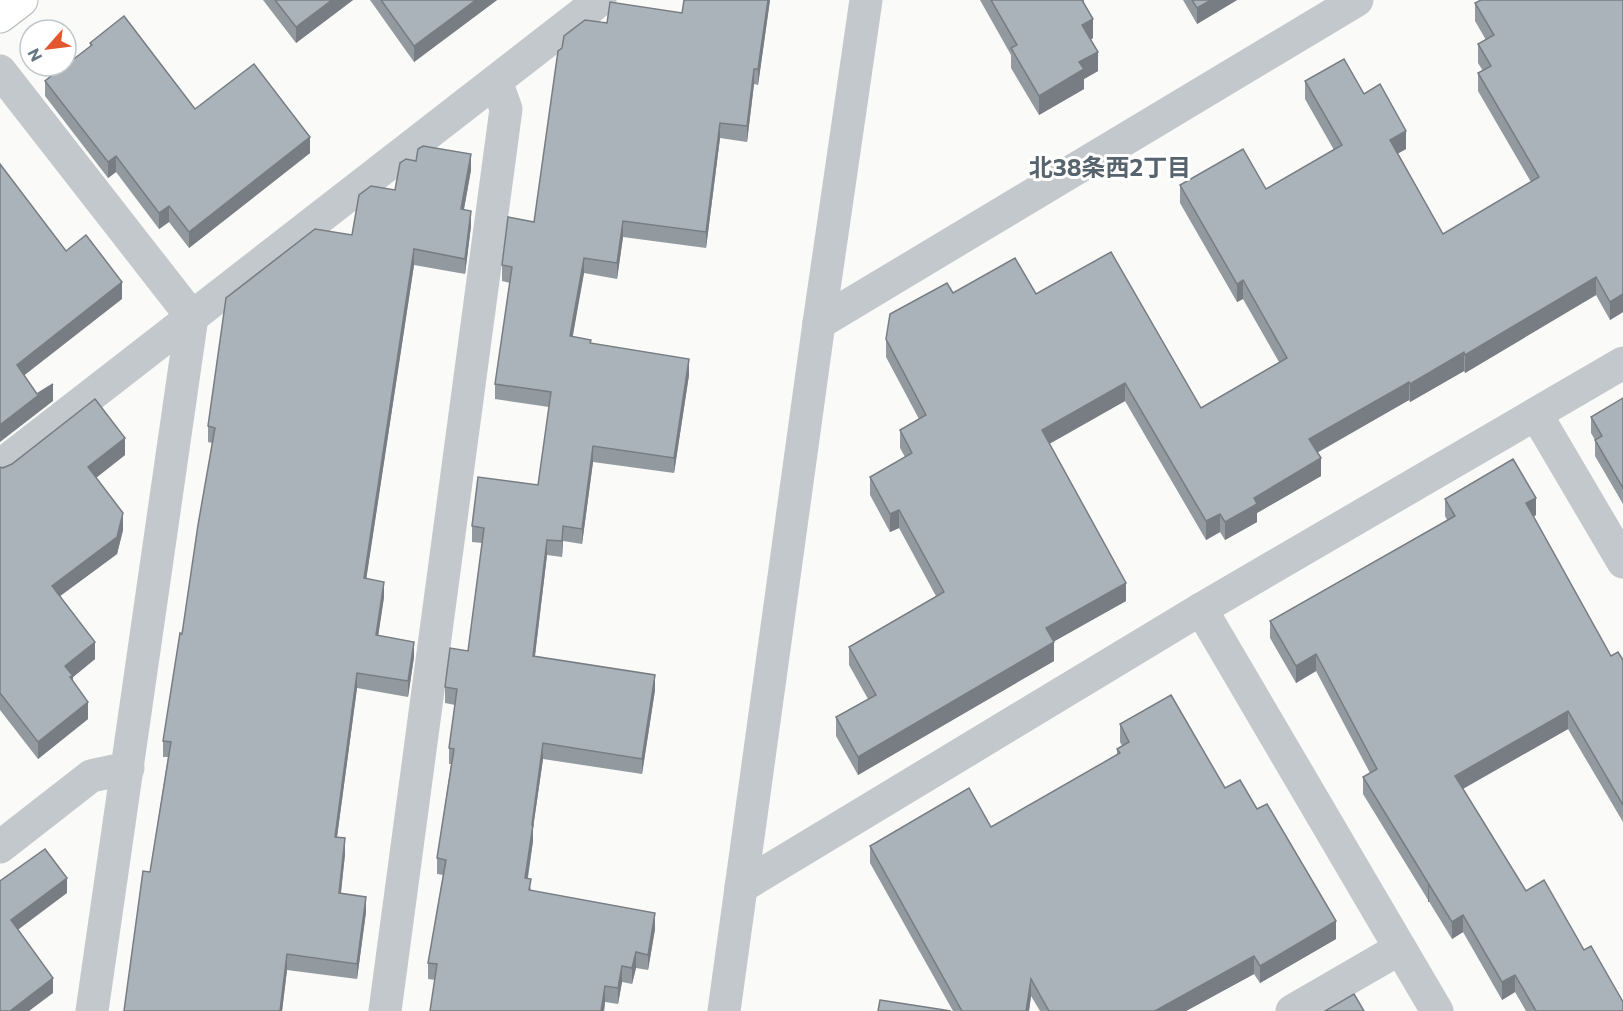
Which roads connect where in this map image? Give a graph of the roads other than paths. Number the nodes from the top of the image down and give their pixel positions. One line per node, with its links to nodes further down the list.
1 (21, 0): 5 (highway)
2 (600, 0): 7 (street)
3 (866, 0): 9 (street)
4 (1357, 0): 9 (street)
5 (0, 16)
6 (0, 71): 8 (street)
7 (496, 81): 8 (street); 20 (street)
8 (192, 317): 12 (street); 15 (street)
9 (819, 323): 17 (street)
10 (1623, 363): 11 (street)
11 (1536, 414): 13 (street); 14 (street)
12 (0, 466)
13 (1623, 562)
14 (1201, 609): 17 (street); 18 (street)
15 (128, 768): 16 (street); 19 (street)
16 (0, 847)
17 (741, 887): 21 (street)
18 (1399, 949): 22 (street); 23 (street)
19 (92, 1011)
20 (385, 1011)
21 (724, 1011)
22 (1292, 1011)
23 (1437, 1011)

